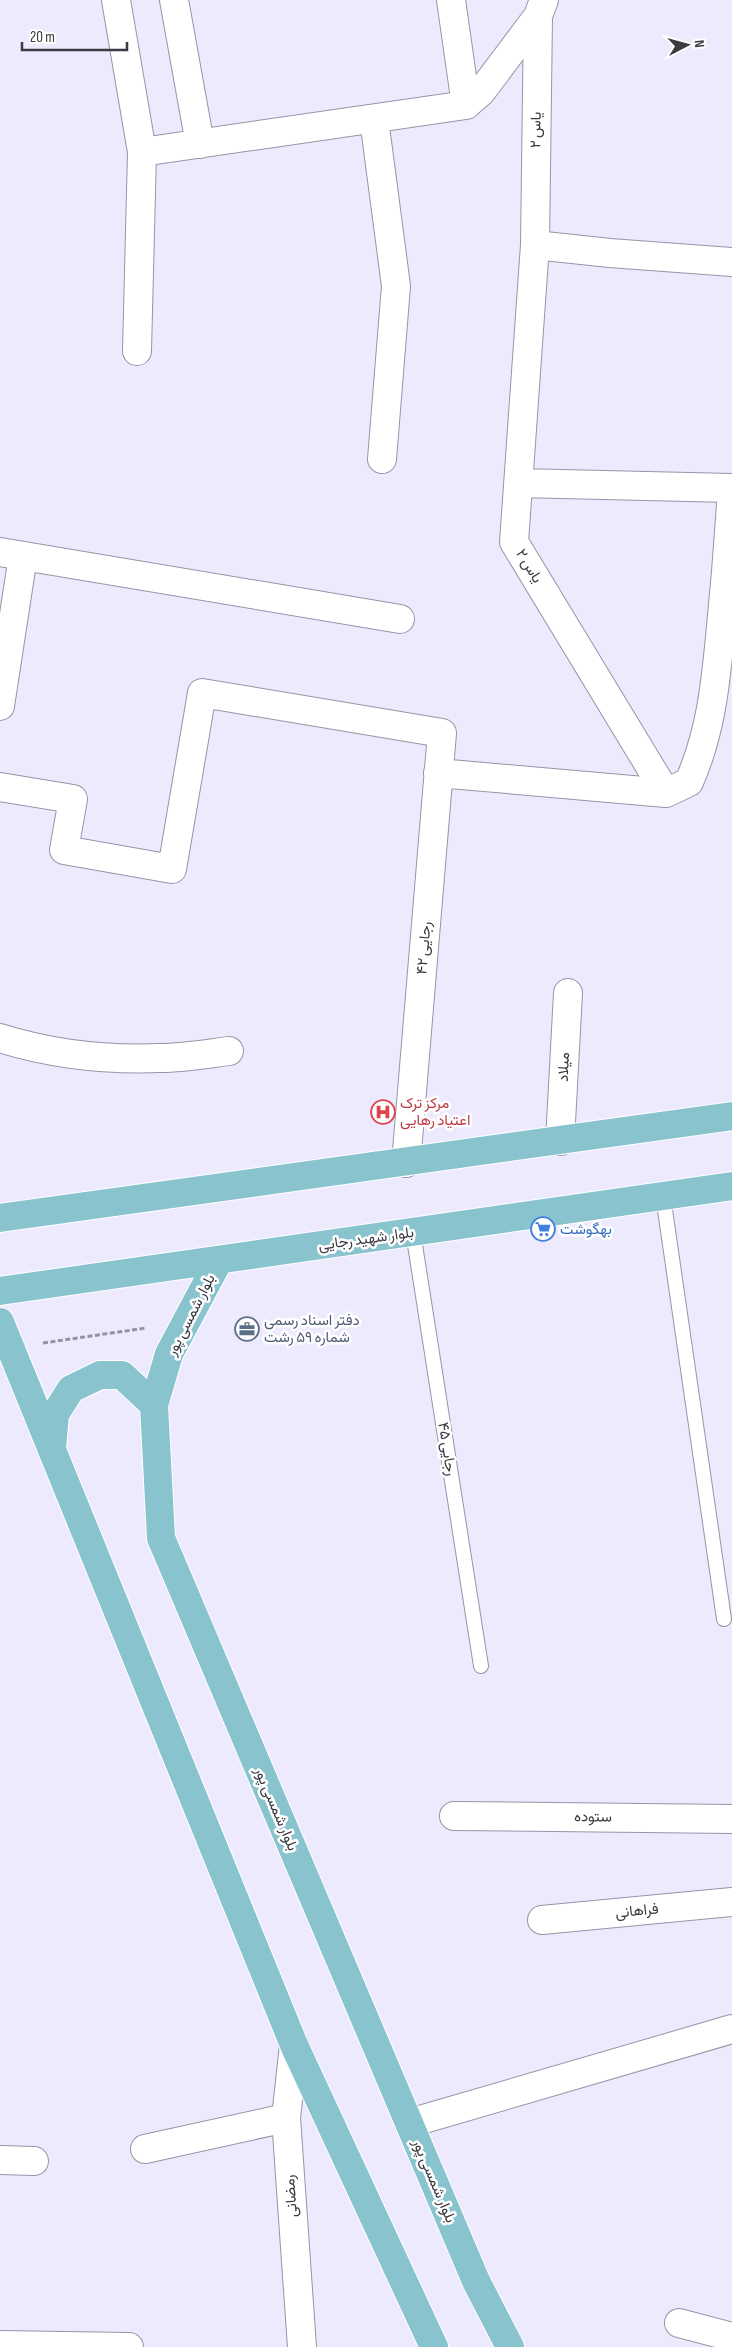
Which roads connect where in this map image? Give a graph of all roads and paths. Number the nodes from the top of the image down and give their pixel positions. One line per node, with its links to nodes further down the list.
1 (116, 0): 8 (street)
2 (174, 0): 7 (street)
3 (452, 0): 5 (street)
4 (541, 8): 5 (street); 9 (street, یاس ۲)
5 (466, 105): 6 (street)
6 (374, 119): 7 (street); 12 (street)
7 (200, 144): 8 (street)
8 (142, 152): 11 (street)
9 (535, 245): 10 (street); 13 (street, یاس ۲)
10 (732, 262)
11 (137, 352)
12 (382, 459)
13 (519, 483): 19 (street, یاس ۲); 19 (street)
14 (12, 554): 15 (street); 16 (street)
15 (400, 619)
16 (0, 706)
17 (438, 773): 18 (street, رجایی ۴۲); 19 (street); 25 (street, رجایی ۴۲)
18 (0, 787)
19 (666, 793)
20 (568, 993): 24 (street, میلاد)
21 (0, 1038): 22 (street)
22 (229, 1051)
23 (732, 1116): 24 (main road)
24 (560, 1141): 25 (main road)
25 (406, 1163): 28 (main road)
26 (732, 1186): 27 (main road, بلوار شهید رجایی)
27 (663, 1196): 29 (main road, بلوار شهید رجایی); 37 (lane)
28 (0, 1218)
29 (413, 1232): 30 (main road, بلوار شهید رجایی); 38 (lane, رجایی ۴۵)
30 (219, 1260): 31 (main road, بلوار شهید رجایی); 33 (main road, بلوار شمسی پور)
31 (0, 1291)
32 (0, 1322): 34 (main road)
33 (186, 1322): 34 (path); 35 (main road, بلوار شمسی پور)
34 (11, 1348): 36 (main road)
35 (154, 1405): 36 (main road); 46 (main road, بلوار شمسی پور)
36 (52, 1449): 44 (main road)
37 (724, 1619)
38 (481, 1666)
39 (454, 1816): 40 (street, ستوده)
40 (732, 1819)
41 (732, 1902): 42 (street, فراهانی)
42 (542, 1920)
43 (732, 2029): 46 (street)
44 (294, 2045): 45 (street, رمضانی); 55 (main road)
45 (286, 2118): 47 (street); 54 (street, رمضانی)
46 (410, 2123): 56 (main road, بلوار شمسی پور)
47 (145, 2149)
48 (0, 2160): 49 (street)
49 (34, 2161)
50 (679, 2323): 51 (street)
51 (732, 2337)
52 (0, 2345): 53 (street)
53 (129, 2347)
54 (302, 2347)
55 (434, 2347)
56 (510, 2347)

